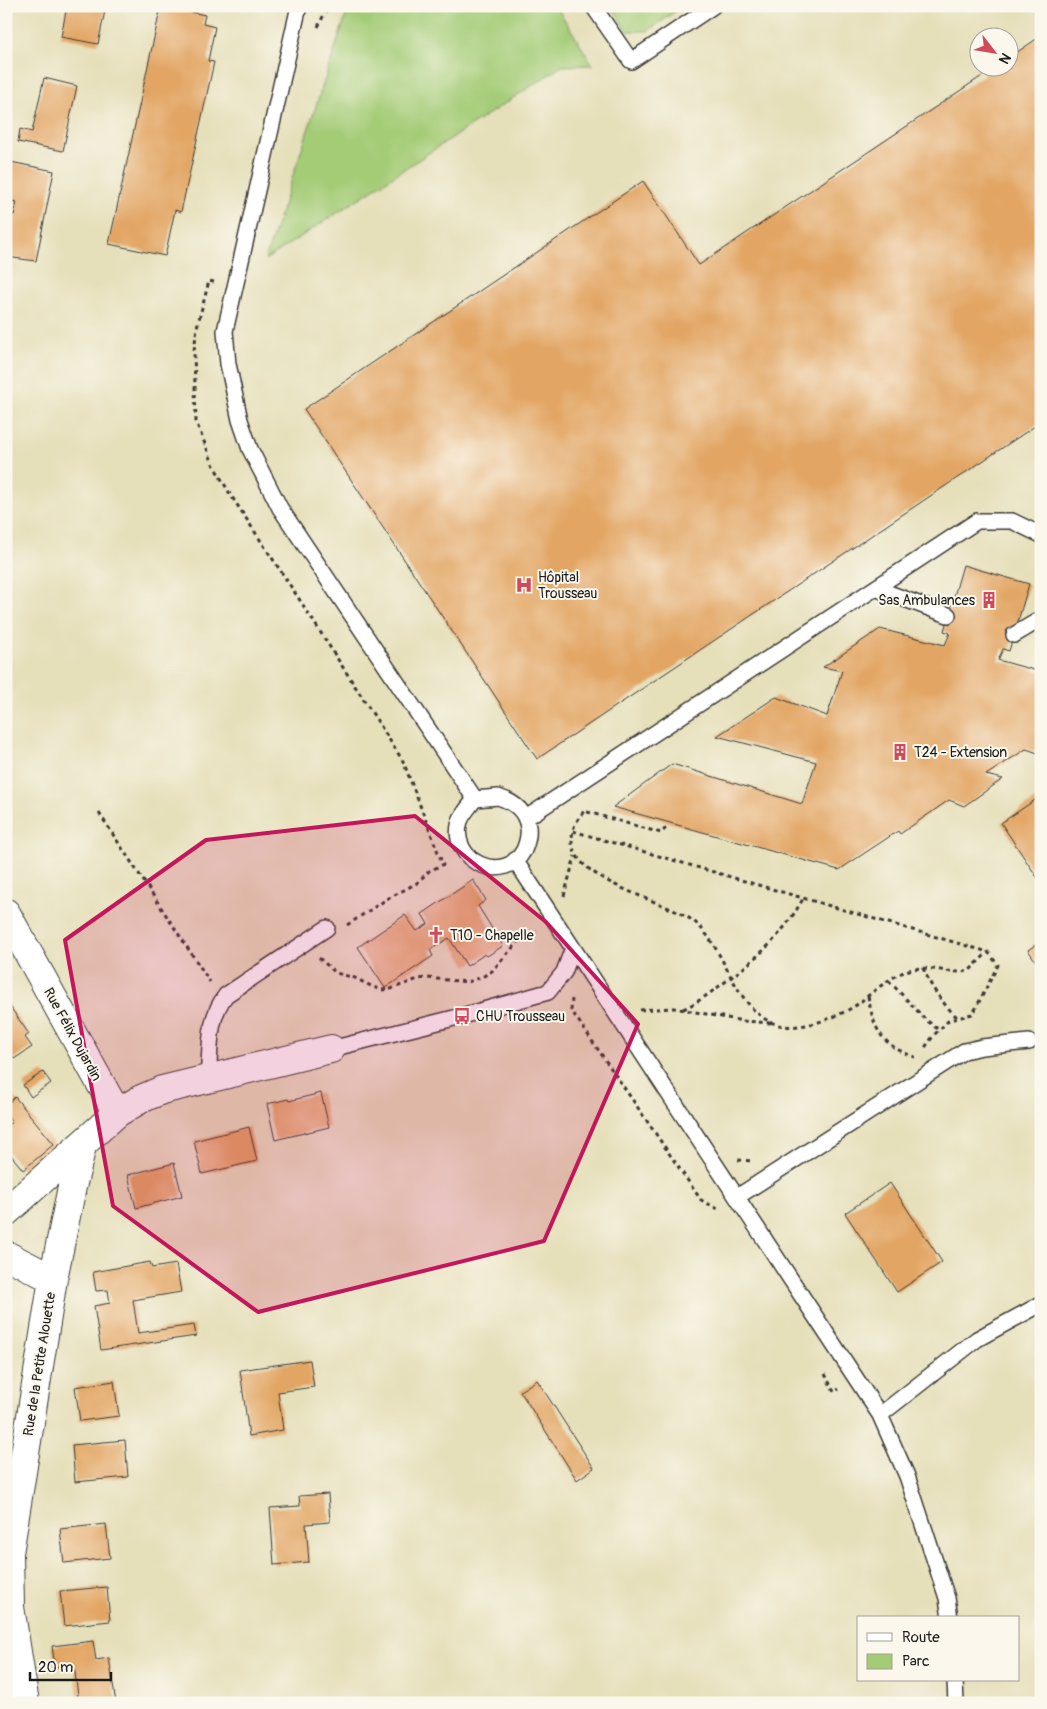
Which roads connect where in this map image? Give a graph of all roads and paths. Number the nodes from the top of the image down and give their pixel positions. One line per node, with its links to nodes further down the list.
1 (299, 6): 10 (lane)
2 (593, 6): 3 (lane)
3 (713, 6)
4 (194, 351): 17 (path)
5 (1041, 534): 6 (lane)
6 (875, 588): 7 (lane); 12 (lane)
7 (948, 615)
8 (1041, 619): 9 (lane)
9 (1014, 635)
10 (475, 799): 12 (lane); 15 (lane)
11 (100, 813): 30 (path)
12 (526, 818): 16 (lane)
13 (666, 828): 14 (path)
14 (573, 831): 18 (path); 26 (path)
15 (465, 852): 16 (lane); 17 (path)
16 (515, 860): 20 (lane)
17 (443, 865): 21 (path)
18 (803, 899): 24 (path); 26 (path)
19 (6, 913): 39 (street, Rue Félix Dujardin)
20 (557, 924): 22 (path); 23 (lane)
21 (326, 928): 22 (lane)
22 (304, 942): 30 (lane)
23 (572, 948): 37 (lane); 42 (lane)
24 (988, 952): 25 (path); 33 (path)
25 (923, 968): 27 (path); 33 (path)
26 (732, 977): 32 (path); 34 (path)
27 (889, 981): 29 (path); 35 (path)
28 (572, 993): 45 (path)
29 (868, 996): 34 (path); 35 (path)
30 (222, 1000): 38 (lane)
31 (640, 1010): 32 (path)
32 (683, 1010): 34 (path)
33 (958, 1018): 35 (path)
34 (772, 1023)
35 (939, 1030)
36 (1029, 1042): 43 (lane)
37 (331, 1049): 38 (street)
38 (208, 1079): 39 (street)
39 (117, 1113): 40 (street)
40 (82, 1146): 44 (street); 47 (street, Rue de la Petite Alouette)
41 (754, 1161): 42 (path)
42 (717, 1167): 43 (lane)
43 (737, 1198): 50 (lane)
44 (6, 1212)
45 (723, 1216)
46 (6, 1255): 47 (street)
47 (53, 1279): 54 (street, Rue de la Petite Alouette)
48 (1041, 1304): 51 (lane)
49 (820, 1366): 50 (path)
50 (857, 1378): 51 (lane)
51 (880, 1414): 52 (lane)
52 (950, 1616)
53 (955, 1682): 55 (lane)
54 (25, 1703)
55 (956, 1703)

